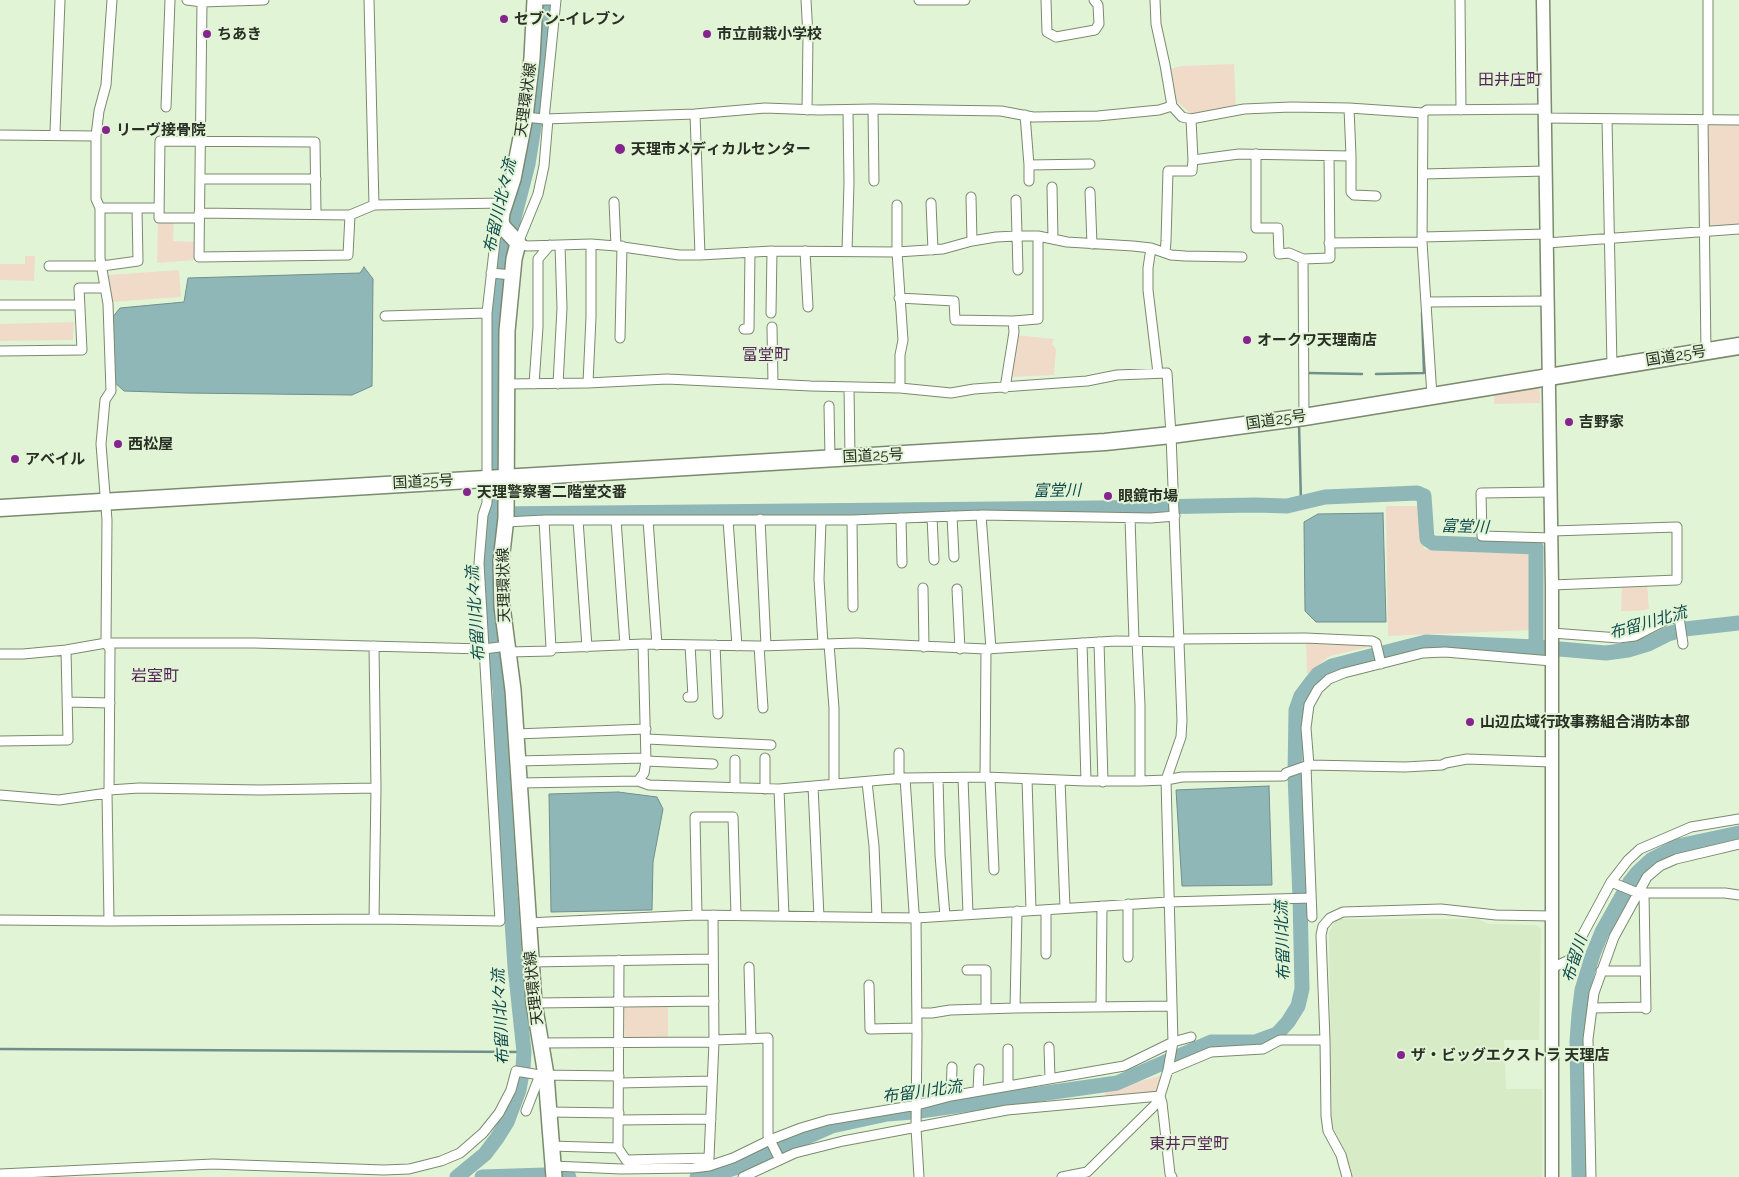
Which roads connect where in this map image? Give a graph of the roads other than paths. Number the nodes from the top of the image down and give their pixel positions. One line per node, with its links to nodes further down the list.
1 (60, 0): 37 (street)
2 (112, 0): 39 (street)
3 (170, 0): 21 (street)
4 (187, 0): 19 (street)
5 (264, 0): 18 (street)
6 (369, 0): 61 (street)
7 (535, 0): 8 (street); 31 (main road, 天理環状線)
8 (556, 0): 32 (street)
9 (806, 0): 24 (street)
10 (918, 0): 11 (street)
11 (965, 0)
12 (1046, 0): 13 (street)
13 (1094, 0)
14 (1155, 0): 20 (street)
15 (1460, 0): 25 (street)
16 (1543, 0): 29 (street)
17 (1708, 0): 35 (street)
18 (247, 1): 19 (street)
19 (202, 2): 40 (street)
20 (1172, 106): 30 (street); 34 (street)
21 (166, 107)
22 (1349, 108): 27 (street); 34 (street); 43 (street)
23 (873, 109): 26 (street); 30 (street); 51 (street)
24 (807, 110): 26 (street); 28 (street)
25 (1461, 110): 27 (street); 29 (street)
26 (848, 111): 90 (street)
27 (1423, 113): 48 (street)
28 (695, 114): 32 (street); 93 (street)
29 (1545, 114): 33 (street); 47 (street)
30 (1025, 115): 46 (street)
31 (524, 117): 32 (street); 59 (main road, 天理環状線)
32 (546, 119): 76 (street)
33 (1607, 119): 35 (street); 78 (street)
34 (1191, 120): 44 (street)
35 (1705, 120): 36 (street); 71 (street)
36 (1739, 120)
37 (55, 132)
38 (0, 135): 39 (street)
39 (96, 136): 63 (street)
40 (200, 141): 49 (street); 50 (street); 65 (street)
41 (1256, 154): 42 (street); 44 (street); 95 (street)
42 (1330, 156): 43 (street); 80 (street)
43 (1351, 156): 55 (street)
44 (1193, 160): 92 (street)
45 (1090, 164): 46 (street)
46 (1029, 165): 52 (street)
47 (1546, 171): 48 (street); 75 (street)
48 (1423, 174): 77 (street)
49 (200, 179): 50 (street); 68 (street)
50 (316, 179): 66 (street)
51 (874, 181)
52 (1029, 181)
53 (1052, 187): 74 (street)
54 (1090, 192): 82 (street)
55 (1376, 196)
56 (971, 197): 79 (street)
57 (1016, 200): 72 (street)
58 (614, 202): 84 (street)
59 (506, 203): 61 (street); 69 (main road, 天理環状線)
60 (931, 203): 86 (street)
61 (374, 205): 67 (street)
62 (897, 205): 91 (street)
63 (100, 208): 64 (street); 97 (street)
64 (137, 208): 65 (street); 97 (street)
65 (159, 208): 68 (street)
66 (316, 213): 67 (street); 68 (street)
67 (350, 214): 68 (street)
68 (199, 216)
69 (502, 224): 76 (main road); 99 (street)
70 (1739, 230): 71 (street)
71 (1704, 233): 78 (street); 117 (street)
72 (1018, 236): 73 (street); 79 (street); 98 (street)
73 (1038, 236): 74 (street); 111 (street)
74 (1053, 239): 82 (street)
75 (1547, 239): 77 (street); 78 (street); 103 (street)
76 (517, 240): 83 (street); 100 (main road, 天理環状線)
77 (1422, 240): 80 (street); 104 (street)
78 (1609, 240): 118 (street)
79 (972, 241): 86 (street)
80 (1329, 243): 95 (street)
81 (591, 244): 83 (street); 84 (street); 121 (street)
82 (1092, 244): 85 (street)
83 (555, 245): 123 (street); 124 (street)
84 (619, 246): 93 (street); 114 (street)
85 (1151, 248): 92 (street); 119 (street)
86 (933, 250): 91 (street)
87 (772, 251): 88 (street); 89 (street); 109 (street)
88 (805, 251): 90 (street); 107 (street)
89 (750, 252): 93 (street); 113 (street)
90 (847, 252): 91 (street)
91 (897, 252): 102 (street)
92 (1165, 253): 94 (street)
93 (700, 256)
94 (1242, 257)
95 (1303, 259): 131 (street)
96 (49, 266): 97 (street)
97 (102, 266): 101 (street)
98 (1018, 270)
99 (491, 273): 100 (street); 108 (street)
100 (512, 275): 122 (main road, 天理環状線)
101 (105, 288): 106 (street); 137 (street)
102 (899, 298): 111 (street); 127 (street)
103 (1548, 301): 104 (street); 120 (street)
104 (1426, 302): 129 (street)
105 (0, 305): 106 (street)
106 (80, 305): 116 (street)
107 (808, 307)
108 (487, 313): 110 (street); 135 (street)
109 (771, 313)
110 (385, 316)
111 (1013, 321): 128 (street)
112 (772, 327): 125 (street)
113 (744, 329)
114 (620, 338)
115 (1739, 346): 117 (highway, 国道25号)
116 (0, 352)
117 (1706, 352): 118 (highway, 国道25号)
118 (1612, 366): 120 (highway, 国道25号)
119 (1158, 373): 128 (street); 132 (street)
120 (1549, 377): 129 (highway, 国道25号); 136 (street)
121 (588, 383): 124 (street); 125 (street)
122 (507, 384): 123 (street); 135 (main road, 天理環状線)
123 (534, 384): 124 (street)
124 (558, 384)
125 (773, 384): 126 (street)
126 (850, 387): 127 (street); 133 (street)
127 (900, 388): 128 (street)
128 (1006, 388)
129 (1432, 396): 131 (highway, 国道25号)
130 (829, 406): 134 (street)
131 (1304, 417): 132 (highway, 国道25号)
132 (1172, 435): 133 (highway, 国道25号); 139 (street)
133 (850, 457): 134 (highway, 国道25号)
134 (830, 458): 135 (highway, 国道25号)
135 (496, 477): 137 (highway, 国道25号); 143 (main road, 天理環状線); 182 (street)
136 (1551, 492): 154 (street); 154 (street)
137 (106, 501): 138 (highway, 国道25号); 167 (street)
138 (0, 508)
139 (1175, 511): 145 (street); 164 (street)
140 (981, 515): 142 (street); 145 (street); 184 (street)
141 (932, 516): 142 (street); 144 (street); 156 (street)
142 (952, 516): 155 (street)
143 (506, 517): 147 (street); 180 (main road, 天理環状線)
144 (901, 518): 153 (street); 157 (street)
145 (1130, 518): 163 (street)
146 (760, 519): 151 (street); 152 (street); 177 (street)
147 (544, 520): 148 (street); 181 (street)
148 (578, 520): 149 (street); 178 (street)
149 (616, 520): 150 (street); 171 (street)
150 (648, 520): 151 (street); 172 (street)
151 (728, 520): 176 (street)
152 (821, 520): 153 (street); 170 (street)
153 (852, 520): 161 (street)
154 (1552, 534): 158 (street); 158 (street)
155 (954, 557)
156 (934, 560)
157 (902, 563)
158 (1552, 585): 162 (street)
159 (924, 588): 179 (street)
160 (957, 589): 183 (street)
161 (853, 607)
162 (1552, 636): 166 (street); 187 (street)
163 (1136, 641): 164 (street); 165 (street); 216 (street)
164 (1180, 641): 188 (street); 213 (street)
165 (1098, 642): 168 (street); 218 (street)
166 (1683, 642)
167 (106, 643): 175 (street); 185 (street); 191 (street)
168 (1082, 643): 184 (street); 215 (street)
169 (643, 644): 171 (street); 172 (street); 194 (street)
170 (826, 644): 177 (street); 179 (street); 220 (street)
171 (625, 645): 178 (street)
172 (657, 645): 173 (street)
173 (690, 645): 174 (street); 189 (street)
174 (715, 645): 176 (street); 193 (street)
175 (374, 646): 182 (street); 222 (street)
176 (737, 646): 177 (street)
177 (762, 646): 192 (street)
178 (587, 647): 181 (street)
179 (924, 647): 183 (street)
180 (506, 648): 181 (street); 182 (street); 195 (main road, 天理環状線)
181 (551, 648)
182 (485, 649): 253 (street)
183 (960, 649): 184 (street)
184 (988, 649): 207 (street)
185 (66, 650): 186 (street); 190 (street)
186 (0, 654)
187 (1552, 659): 188 (street); 204 (street)
188 (1381, 663): 206 (street)
189 (688, 697)
190 (67, 702): 191 (street); 197 (street)
191 (110, 703): 226 (street)
192 (763, 708)
193 (718, 714)
194 (646, 729): 195 (street); 196 (street)
195 (516, 734): 203 (main road, 天理環状線)
196 (646, 739): 198 (street); 201 (street)
197 (0, 741)
198 (771, 745)
199 (899, 753): 208 (street)
200 (765, 758): 224 (street)
201 (646, 759): 203 (street); 205 (street); 214 (street)
202 (735, 760): 223 (street)
203 (518, 761): 219 (main road, 天理環状線)
204 (1552, 762): 206 (street); 248 (street)
205 (713, 764)
206 (1306, 766): 213 (street); 234 (street)
207 (987, 777): 210 (street); 211 (street); 230 (street)
208 (902, 778): 209 (street); 217 (street); 252 (street)
209 (938, 778): 210 (street); 247 (street)
210 (963, 778): 242 (street)
211 (1027, 779): 212 (street); 239 (street)
212 (1060, 780): 215 (street); 238 (street)
213 (1166, 780): 216 (street); 235 (street)
214 (638, 781): 219 (street); 223 (street)
215 (1086, 781): 218 (street)
216 (1140, 781): 218 (street)
217 (867, 782): 220 (street); 250 (street)
218 (1103, 782)
219 (519, 783): 256 (main road, 天理環状線)
220 (834, 784): 221 (street)
221 (813, 786): 225 (street); 249 (street)
222 (376, 788): 226 (street); 253 (street)
223 (734, 788): 224 (street)
224 (765, 788): 225 (street)
225 (779, 789): 246 (street)
226 (108, 791): 227 (street); 255 (street)
227 (0, 795)
228 (1739, 819): 231 (street)
229 (1739, 844): 232 (street)
230 (990, 866)
231 (1613, 883): 232 (street); 263 (street)
232 (1639, 893): 233 (street); 265 (street); 266 (street)
233 (1739, 895)
234 (1311, 898): 235 (street); 251 (street)
235 (1168, 902): 236 (street); 272 (street)
236 (1128, 904): 237 (street); 258 (street)
237 (1102, 906): 238 (street); 271 (street)
238 (1065, 908): 240 (street)
239 (1032, 910): 240 (street); 241 (street)
240 (1046, 910): 257 (street)
241 (1017, 911): 242 (street); 273 (street)
242 (968, 914): 247 (street)
243 (697, 915): 244 (street); 245 (street); 256 (street)
244 (712, 915): 245 (street); 259 (street)
245 (736, 915): 246 (street)
246 (784, 916): 249 (street)
247 (945, 916): 252 (street)
248 (1551, 916): 263 (street); 280 (street)
249 (819, 917): 250 (street)
250 (877, 917): 252 (street)
251 (1312, 917)
252 (916, 918): 276 (street)
253 (374, 919): 255 (street)
254 (0, 920): 255 (street)
255 (109, 921)
256 (527, 922): 261 (main road, 天理環状線)
257 (1046, 954)
258 (1128, 957)
259 (712, 959): 260 (street); 268 (street)
260 (619, 960): 261 (street); 269 (street)
261 (530, 962): 270 (main road, 天理環状線)
262 (749, 967): 279 (street)
263 (1552, 968): 316 (street)
264 (967, 970): 275 (street)
265 (1601, 971): 266 (street); 274 (street)
266 (1645, 971): 274 (street)
267 (869, 984): 277 (street)
268 (714, 1001): 269 (street); 281 (street)
269 (619, 1002): 270 (street); 283 (street)
270 (534, 1003): 282 (main road, 天理環状線)
271 (1101, 1006): 272 (street); 273 (street)
272 (1172, 1006): 284 (street)
273 (1015, 1008): 275 (street)
274 (1592, 1008): 317 (street)
275 (986, 1009): 276 (street)
276 (917, 1013): 277 (street)
277 (916, 1028): 298 (street)
278 (1191, 1037): 284 (street)
279 (751, 1039): 281 (street); 304 (street)
280 (1325, 1040): 288 (street); 315 (street)
281 (714, 1041): 283 (street); 293 (street)
282 (540, 1043): 283 (street); 290 (main road, 天理環状線)
283 (619, 1043): 292 (street)
284 (1172, 1045): 288 (street); 291 (street)
285 (1049, 1047): 291 (street)
286 (1008, 1049): 294 (street)
287 (952, 1067): 296 (street)
288 (1169, 1068): 297 (street)
289 (979, 1069): 295 (street)
290 (541, 1075): 292 (street); 299 (street); 300 (main road, 天理環状線); 309 (street)
291 (1050, 1078): 294 (street)
292 (619, 1080): 293 (street); 301 (street)
293 (712, 1081): 302 (street)
294 (1008, 1086): 295 (street)
295 (978, 1091): 296 (street)
296 (951, 1096): 298 (street)
297 (1160, 1096): 303 (street); 313 (street); 314 (street)
298 (917, 1104): 303 (street); 304 (street)
299 (526, 1112)
300 (548, 1112): 301 (street); 305 (main road, 天理環状線)
301 (618, 1117): 302 (street); 306 (street)
302 (711, 1119): 306 (street)
303 (916, 1128): 307 (street); 312 (street)
304 (771, 1142): 307 (street); 308 (street)
305 (550, 1146): 306 (street); 308 (main road, 天理環状線)
306 (618, 1148)
307 (780, 1159): 311 (street)
308 (553, 1171)
309 (409, 1173): 310 (street)
310 (0, 1174)
311 (743, 1177)
312 (919, 1177)
313 (1062, 1177)
314 (1172, 1177)
315 (1347, 1177)
316 (1552, 1177)
317 (1591, 1177)

